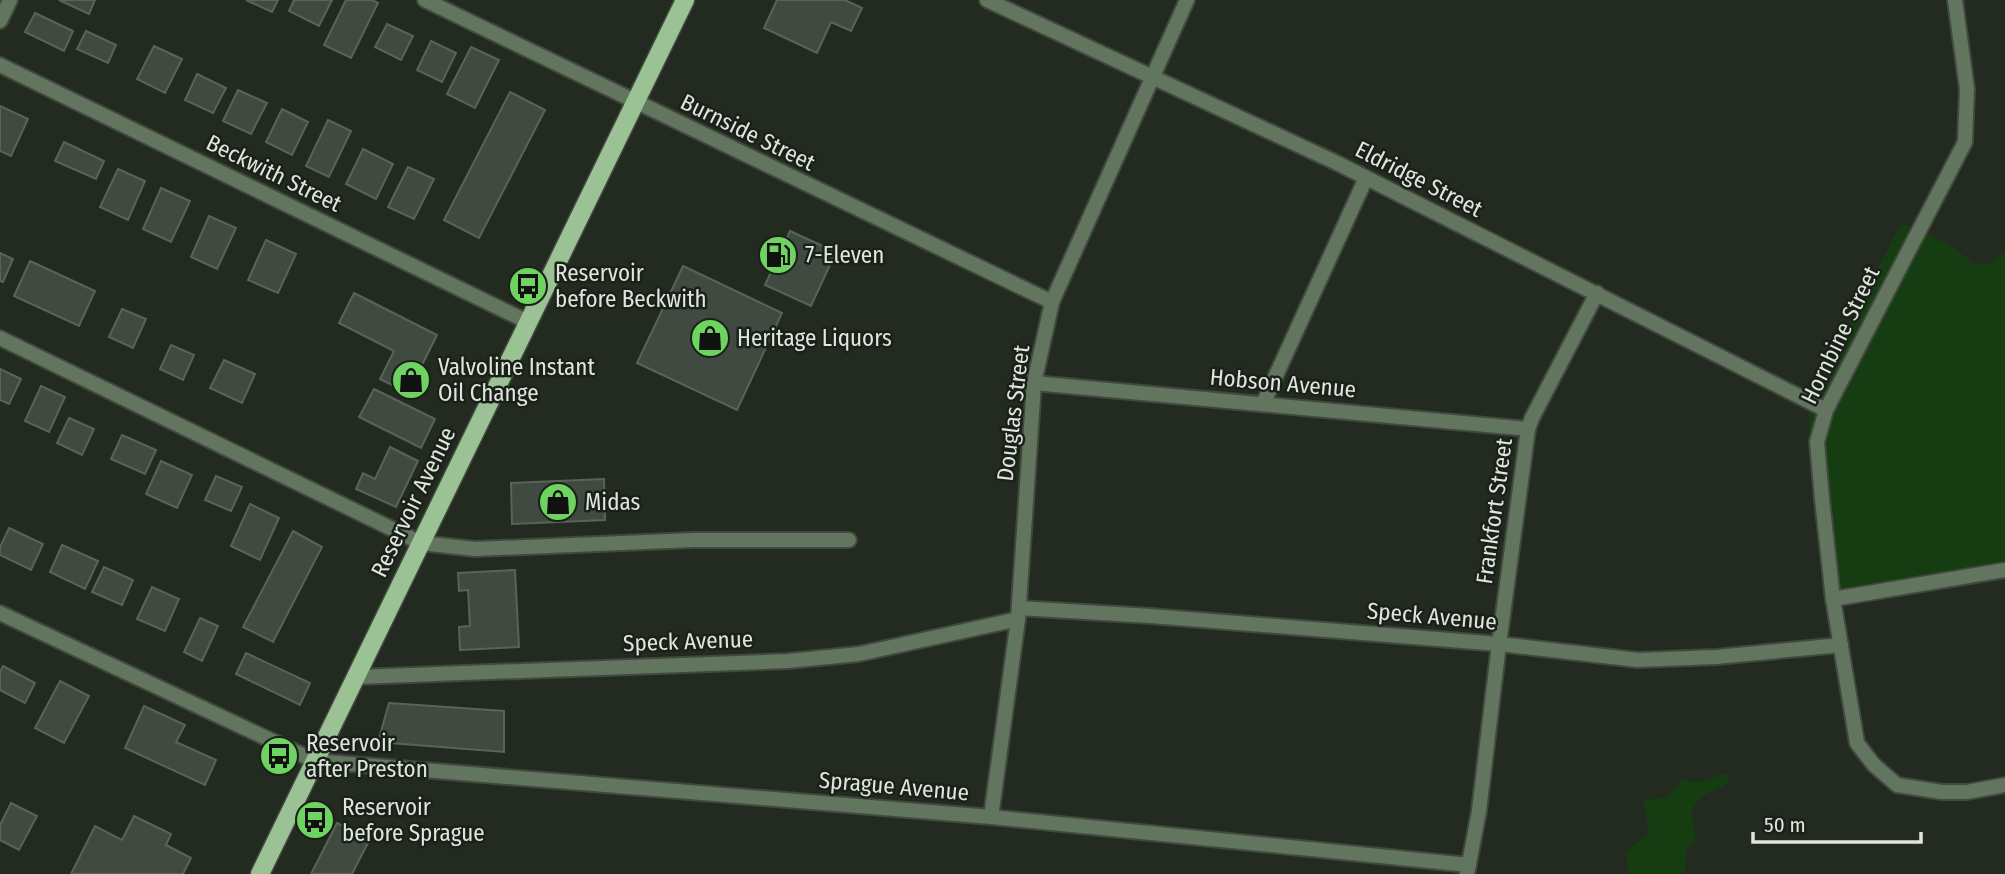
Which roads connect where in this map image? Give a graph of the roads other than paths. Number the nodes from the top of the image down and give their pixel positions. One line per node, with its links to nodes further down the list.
1 (10, 0): 7 (street)
2 (425, 0): 10 (street, Burnside Street)
3 (685, 0): 10 (main road, Reservoir Avenue)
4 (987, 0): 9 (street, Eldridge Street)
5 (1188, 0): 9 (street, Douglas Street)
6 (1955, 0): 18 (street, Hornbine Street)
7 (0, 21)
8 (0, 65): 14 (street, Beckwith Street)
9 (1152, 79): 11 (street, Eldridge Street); 13 (street, Douglas Street)
10 (635, 102): 13 (street, Burnside Street); 14 (main road, Reservoir Avenue)
11 (1366, 178): 12 (street, Eldridge Street); 17 (street)
12 (1597, 293): 18 (street, Eldridge Street); 19 (street, Frankfort Street)
13 (1052, 302): 16 (street, Douglas Street)
14 (528, 322): 21 (main road, Reservoir Avenue)
15 (0, 338): 21 (street)
16 (1034, 383): 17 (street, Hobson Avenue); 25 (street, Douglas Street)
17 (1263, 404): 19 (street, Hobson Avenue)
18 (1826, 410): 23 (street, Hornbine Street)
19 (1528, 429): 26 (street, Frankfort Street)
20 (849, 540): 21 (street)
21 (421, 542): 28 (main road, Reservoir Avenue)
22 (2005, 570): 23 (street)
23 (1833, 598): 27 (street, Hornbine Street)
24 (0, 612): 29 (street)
25 (1018, 614): 26 (street, Speck Avenue); 28 (street, Speck Avenue); 31 (street, Douglas Street)
26 (1499, 644): 27 (street, Speck Avenue); 32 (street, Frankfort Street)
27 (1841, 645): 30 (street, Hornbine Street)
28 (357, 677): 29 (main road, Reservoir Avenue)
29 (315, 761): 31 (street, Sprague Avenue); 33 (main road, Reservoir Avenue)
30 (2005, 785)
31 (991, 817): 32 (street, Sprague Avenue)
32 (1468, 869)
33 (260, 874)

